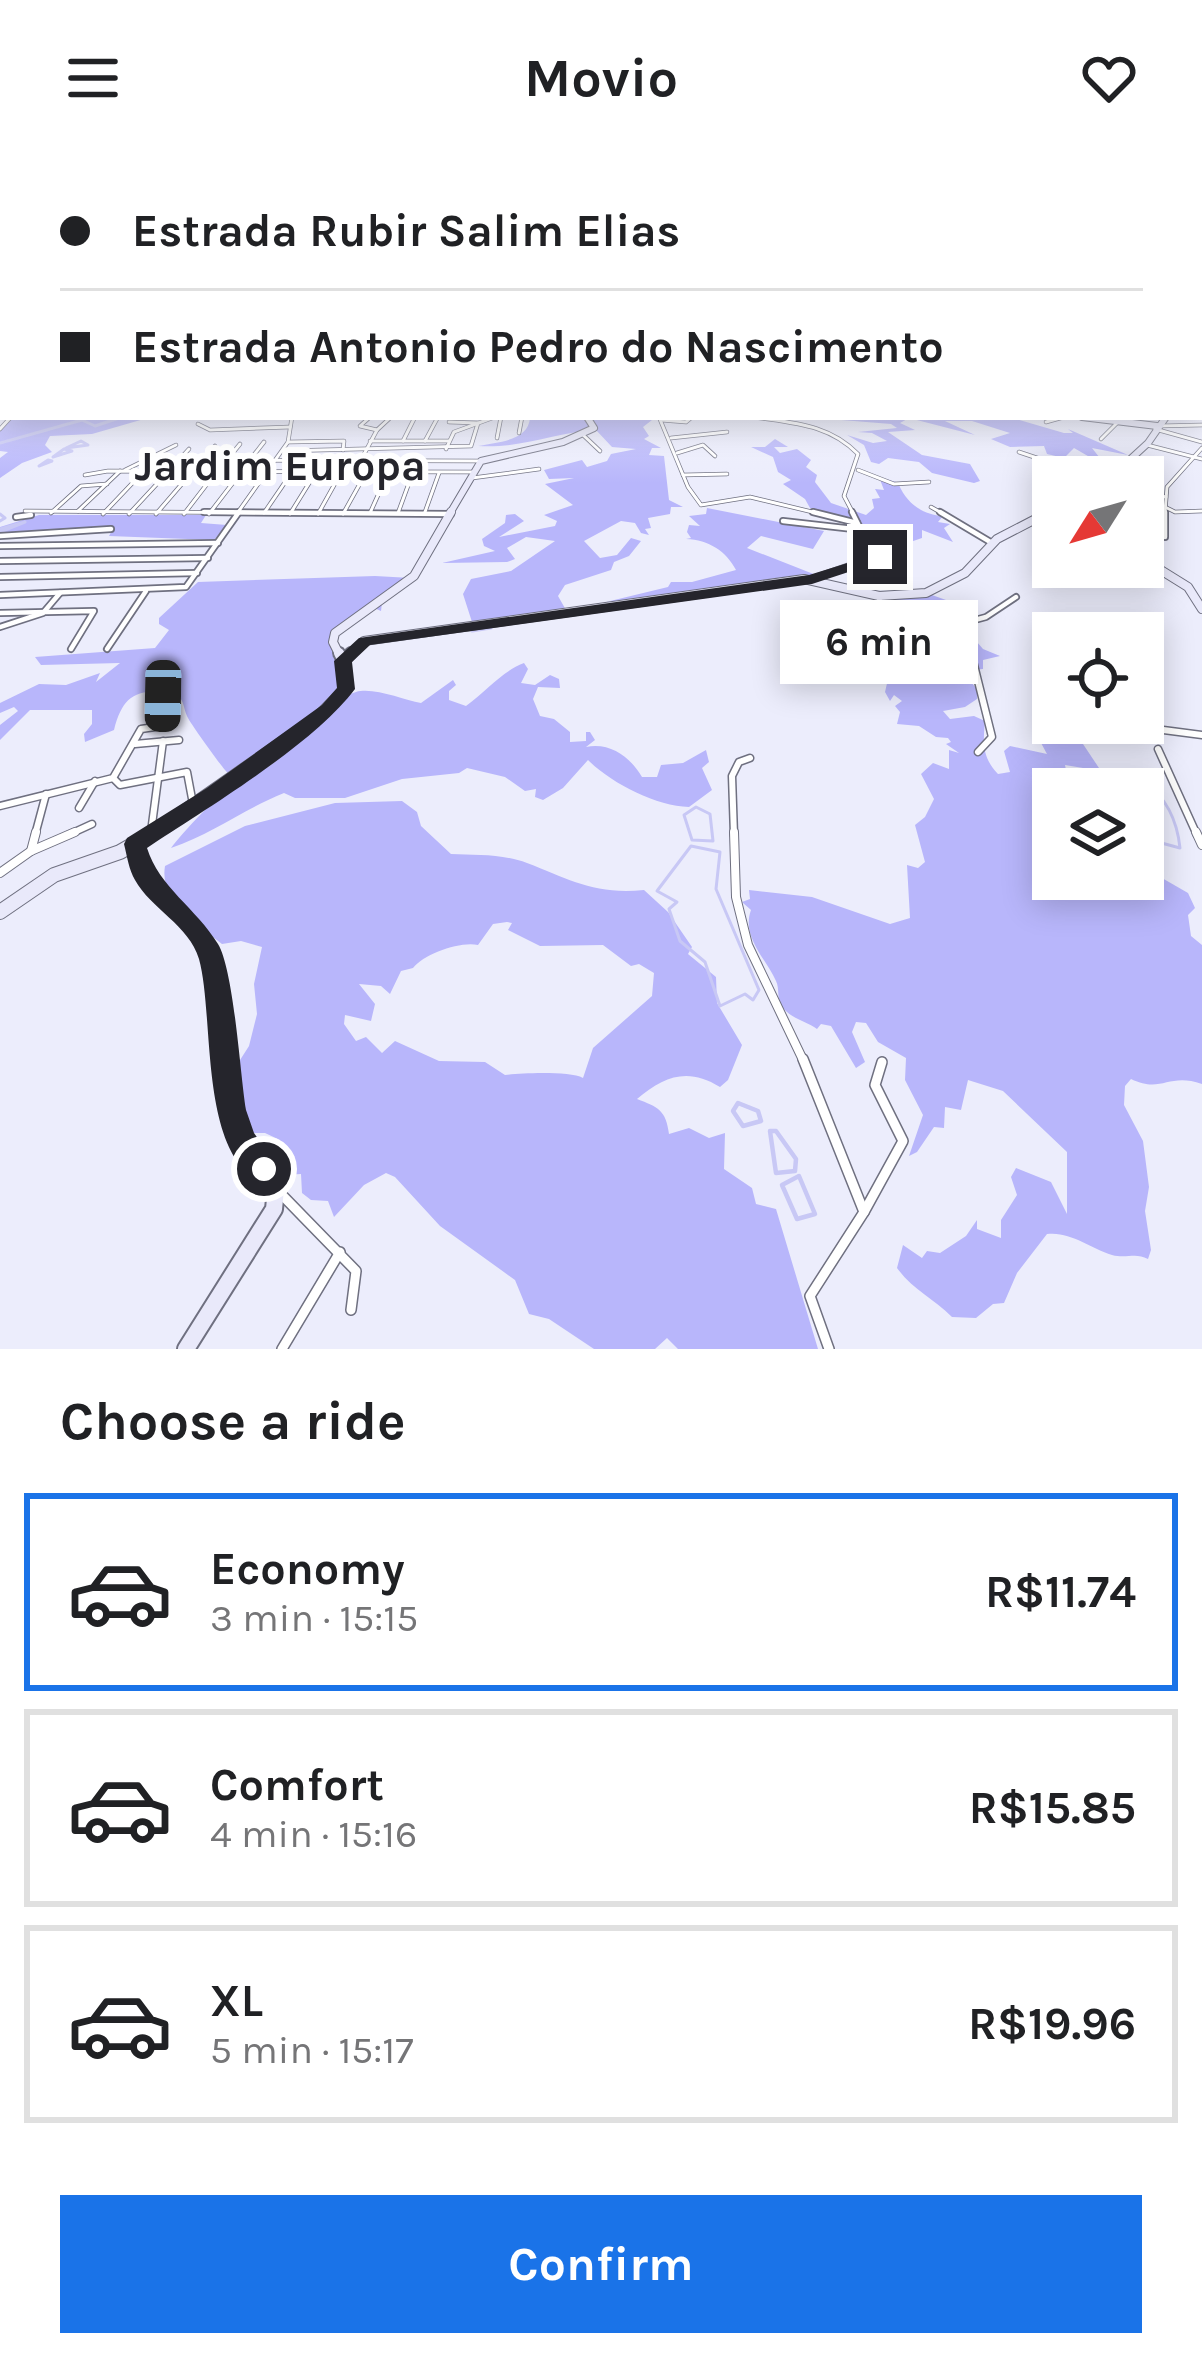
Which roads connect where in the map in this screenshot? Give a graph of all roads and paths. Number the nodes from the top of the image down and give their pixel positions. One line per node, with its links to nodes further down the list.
1 (291, 420): 19 (street)
2 (367, 420): 21 (street)
3 (388, 420): 21 (street)
4 (414, 420): 29 (street)
5 (436, 420): 30 (street)
6 (488, 420): 16 (street)
7 (498, 420): 25 (street)
8 (521, 420): 23 (street)
9 (589, 420): 24 (main road)
10 (661, 420): 26 (street)
11 (782, 420): 62 (street)
12 (1104, 420): 15 (main road)
13 (1163, 420): 20 (main road)
14 (449, 422): 16 (street)
15 (1118, 422): 20 (main road); 27 (street)
16 (478, 423): 31 (street); 41 (street)
17 (198, 424): 19 (street)
18 (1202, 425): 20 (street)
19 (290, 427): 33 (street)
20 (1156, 428): 36 (main road); 37 (street)
21 (376, 430): 28 (street)
22 (727, 432): 26 (street)
23 (519, 433)
24 (581, 434): 44 (street); 60 (main road)
25 (497, 438)
26 (671, 438): 46 (street)
27 (1101, 440)
28 (370, 441): 29 (street); 43 (street)
29 (403, 441): 30 (street)
30 (425, 441): 31 (street)
31 (449, 441): 41 (street)
32 (264, 442): 56 (street)
33 (288, 442): 40 (street); 42 (street)
34 (240, 444): 55 (street)
35 (176, 445): 52 (street)
36 (1147, 445): 49 (main road); 50 (street)
37 (1202, 445): 50 (street)
38 (215, 446): 54 (street)
39 (189, 449): 53 (street)
40 (343, 450): 42 (street); 43 (street)
41 (446, 450): 43 (street); 58 (street)
42 (282, 451): 57 (street)
43 (365, 451): 59 (street)
44 (600, 452)
45 (1019, 452): 48 (street)
46 (677, 454): 47 (street); 80 (street)
47 (715, 456)
48 (1032, 456)
49 (1135, 456)
50 (1194, 457): 51 (street); 84 (street)
51 (1202, 459)
52 (146, 460): 53 (street); 63 (street)
53 (179, 460): 54 (street)
54 (205, 460): 55 (street); 72 (street)
55 (227, 460): 56 (street)
56 (250, 460): 57 (street)
57 (275, 460): 59 (street); 68 (street)
58 (443, 460): 59 (street); 60 (street); 77 (street)
59 (361, 461): 70 (street)
60 (482, 461): 79 (main road)
61 (539, 469): 79 (street)
62 (857, 470): 82 (street); 109 (street)
63 (122, 471): 64 (street); 81 (street); 83 (street)
64 (144, 471): 65 (street); 96 (street)
65 (169, 471): 72 (street); 97 (street)
66 (217, 471): 67 (street); 72 (street); 99 (street)
67 (242, 471): 68 (street); 100 (street)
68 (267, 471): 73 (street); 101 (street)
69 (342, 471): 70 (street); 74 (street); 103 (street)
70 (355, 471): 71 (street)
71 (367, 471): 75 (street); 104 (street)
72 (196, 472): 98 (street)
73 (292, 472): 74 (street); 91 (street)
74 (316, 472): 102 (street)
75 (388, 472): 76 (street); 92 (street)
76 (413, 472): 77 (street); 93 (street)
77 (439, 472): 79 (street); 94 (street)
78 (727, 474): 80 (street)
79 (472, 475): 105 (main road)
80 (683, 475): 109 (street)
81 (86, 476)
82 (929, 482)
83 (107, 484): 90 (street); 95 (street)
84 (1166, 497): 86 (street)
85 (931, 506): 115 (street)
86 (1165, 510): 88 (street); 113 (street)
87 (25, 511): 89 (street)
88 (1202, 511)
89 (41, 513): 90 (street); 106 (street)
90 (51, 513): 95 (street)
91 (264, 513): 101 (street); 102 (street)
92 (370, 513): 93 (street); 104 (street)
93 (398, 513): 94 (street)
94 (425, 513): 105 (street)
95 (76, 514): 96 (street)
96 (103, 514): 97 (street)
97 (129, 514): 98 (street)
98 (155, 514): 99 (street)
99 (184, 514): 100 (street)
100 (209, 514): 101 (street)
101 (237, 514): 114 (street)
102 (290, 514): 103 (street)
103 (318, 514): 104 (street)
104 (343, 514)
105 (451, 514): 138 (main road)
106 (16, 517)
107 (783, 521): 111 (street)
108 (1032, 521): 115 (main road)
109 (857, 523): 111 (street)
110 (111, 529): 112 (street)
111 (862, 530): 124 (street)
112 (0, 536)
113 (1165, 536)
114 (218, 543): 116 (street); 118 (street)
115 (992, 543): 128 (main road)
116 (42, 545): 117 (street); 120 (street)
117 (0, 546)
118 (208, 558): 120 (street); 122 (street)
119 (0, 561): 120 (street)
120 (28, 561)
121 (1164, 572): 130 (main road)
122 (197, 573): 123 (street); 125 (street)
123 (0, 577)
124 (812, 579): 128 (main road); 138 (main road)
125 (146, 591): 126 (street); 136 (street)
126 (60, 593): 127 (street); 131 (street)
127 (0, 595)
128 (879, 596): 135 (street)
129 (1016, 597): 135 (street)
130 (1202, 609)
131 (46, 611): 133 (street); 137 (street)
132 (0, 613): 133 (street)
133 (26, 616): 134 (street)
134 (0, 627)
135 (948, 628): 146 (street)
136 (107, 649)
137 (70, 650)
138 (343, 661): 153 (main road)
139 (163, 696): 144 (street)
140 (1164, 730): 141 (street)
141 (1202, 735)
142 (178, 740): 143 (street)
143 (163, 741): 144 (street); 148 (street)
144 (135, 744): 149 (street)
145 (1158, 749): 158 (street)
146 (978, 752)
147 (751, 758): 164 (street)
148 (155, 776): 149 (street); 153 (street); 156 (street)
149 (113, 778): 150 (street)
150 (95, 782): 151 (street); 154 (street)
151 (46, 794): 152 (street); 159 (street)
152 (0, 806)
153 (193, 807): 156 (main road)
154 (79, 808)
155 (92, 824): 159 (street)
156 (151, 834): 157 (main road)
157 (135, 844): 161 (main road); 163 (main road)
158 (1202, 845)
159 (31, 851): 160 (street)
160 (0, 873)
161 (0, 912)
162 (883, 1062): 164 (street)
163 (277, 1190): 165 (street); 167 (main road)
164 (864, 1212): 169 (street)
165 (340, 1252): 166 (street); 168 (street)
166 (351, 1310)
167 (187, 1349)
168 (282, 1349)
169 (829, 1349)

